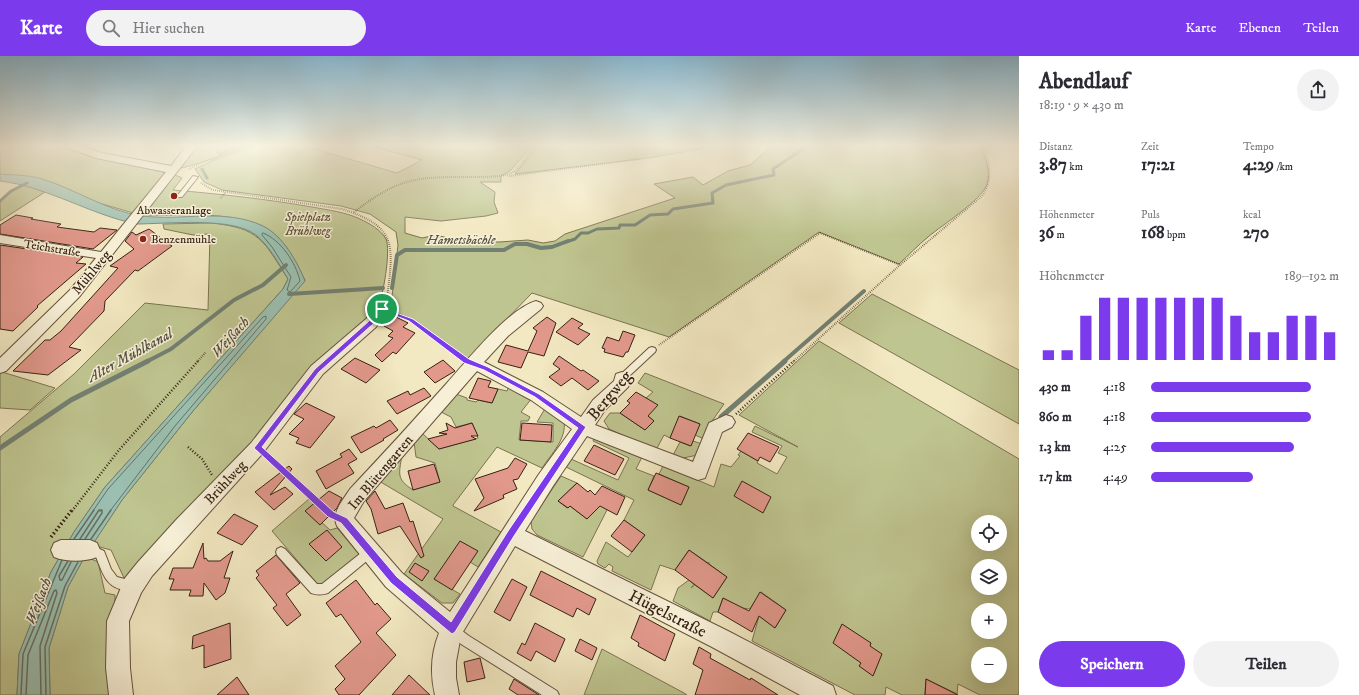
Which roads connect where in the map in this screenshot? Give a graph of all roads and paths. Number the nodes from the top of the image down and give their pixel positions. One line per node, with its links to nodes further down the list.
1 (175, 175): 12 (street, Mühlweg)
2 (508, 175): 5 (path)
3 (514, 175): 5 (path)
4 (991, 175): 13 (path)
5 (505, 176): 10 (path)
6 (195, 178): 7 (path); 8 (lane)
7 (225, 193): 9 (path); 10 (path)
8 (180, 196)
9 (221, 198)
10 (354, 212): 15 (path)
11 (0, 239): 12 (street, Teichstraße)
12 (104, 256): 19 (street, Mühlweg)
13 (900, 265): 16 (path); 21 (path)
14 (536, 306): 18 (street, Im Blütengarten)
15 (382, 309): 18 (path); 24 (street, Brühlweg)
16 (652, 350): 20 (lane, Bergweg)
17 (206, 352): 28 (path)
18 (474, 364): 22 (street); 26 (street, Im Blütengarten)
19 (0, 367)
20 (622, 378): 22 (street, Bergweg)
21 (721, 425): 22 (street)
22 (582, 427): 27 (street, Bergweg)
23 (188, 447): 25 (path)
24 (258, 448): 25 (street, Brühlweg); 26 (path)
25 (219, 487): 32 (street, Brühlweg)
26 (344, 520): 31 (street, Im Blütengarten)
27 (511, 534): 33 (street, Bergweg); 37 (street, Hügelstraße)
28 (61, 550): 29 (street)
29 (90, 550): 32 (lane)
30 (281, 552): 31 (lane)
31 (370, 552): 33 (street, Im Blütengarten)
32 (133, 586): 34 (street, Brühlweg)
33 (452, 629): 35 (street, Bergweg); 36 (lane)
34 (121, 695)
35 (447, 695)
36 (553, 695)
37 (824, 695)

